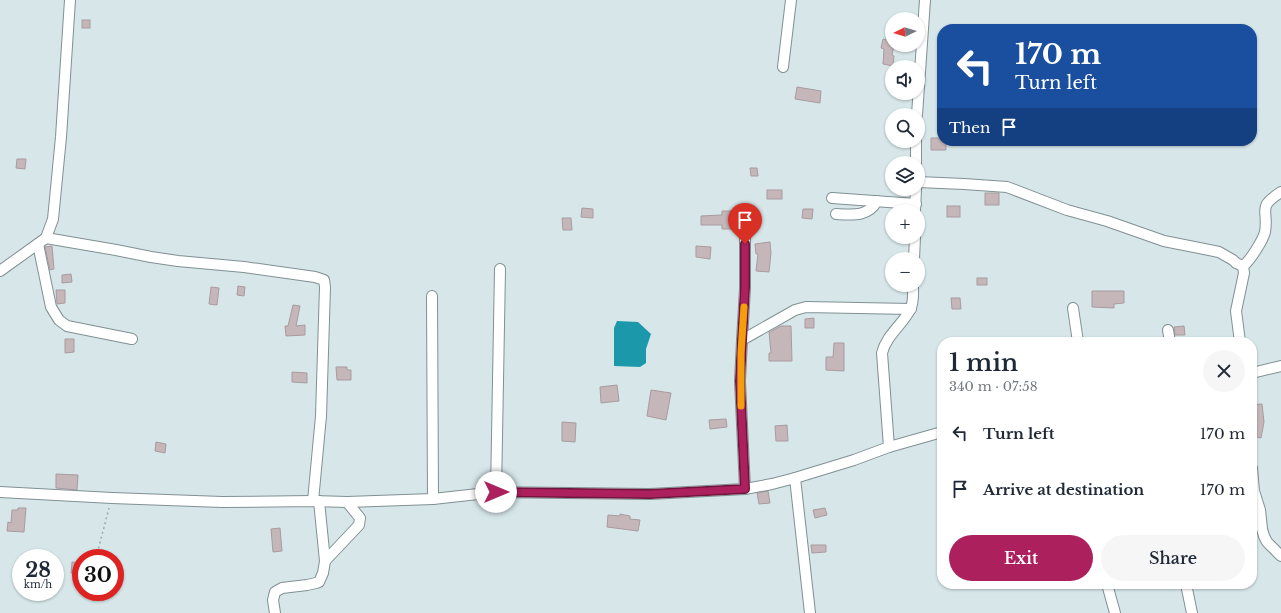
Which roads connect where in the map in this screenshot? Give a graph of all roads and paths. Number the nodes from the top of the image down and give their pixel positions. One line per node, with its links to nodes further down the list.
1 (70, 0): 13 (street)
2 (791, 0): 4 (street)
3 (925, 0): 5 (street)
4 (783, 67)
5 (917, 108)
6 (925, 182): 14 (street)
7 (1281, 192): 14 (street)
8 (832, 198): 9 (street)
9 (877, 201): 10 (street); 11 (street)
10 (896, 204)
11 (836, 214)
12 (745, 215): 26 (street)
13 (42, 241): 16 (street); 25 (street); 38 (street)
14 (1243, 266): 24 (street)
15 (500, 268): 34 (street)
16 (0, 270)
17 (913, 292): 20 (street)
18 (432, 296): 36 (street)
19 (1073, 308): 22 (street)
20 (911, 309): 26 (street); 30 (street)
21 (1168, 330): 23 (street)
22 (1077, 337)
23 (1169, 337)
24 (1239, 337)
25 (132, 339)
26 (742, 340): 32 (street)
27 (1281, 366): 28 (street)
28 (1257, 372)
29 (937, 433): 30 (street)
30 (889, 447): 31 (street)
31 (795, 478): 32 (street); 46 (street)
32 (745, 489): 34 (street)
33 (0, 492): 35 (street)
34 (496, 492): 36 (street)
35 (112, 498): 38 (street); 40 (path)
36 (433, 499): 39 (street)
37 (1257, 500): 41 (street)
38 (316, 501): 39 (street); 42 (street)
39 (347, 502): 42 (street)
40 (98, 549)
41 (1281, 556)
42 (325, 561): 45 (street)
43 (1108, 589): 47 (street)
44 (1187, 589): 48 (street)
45 (275, 613)
46 (810, 613)
47 (1115, 613)
48 (1192, 613)

